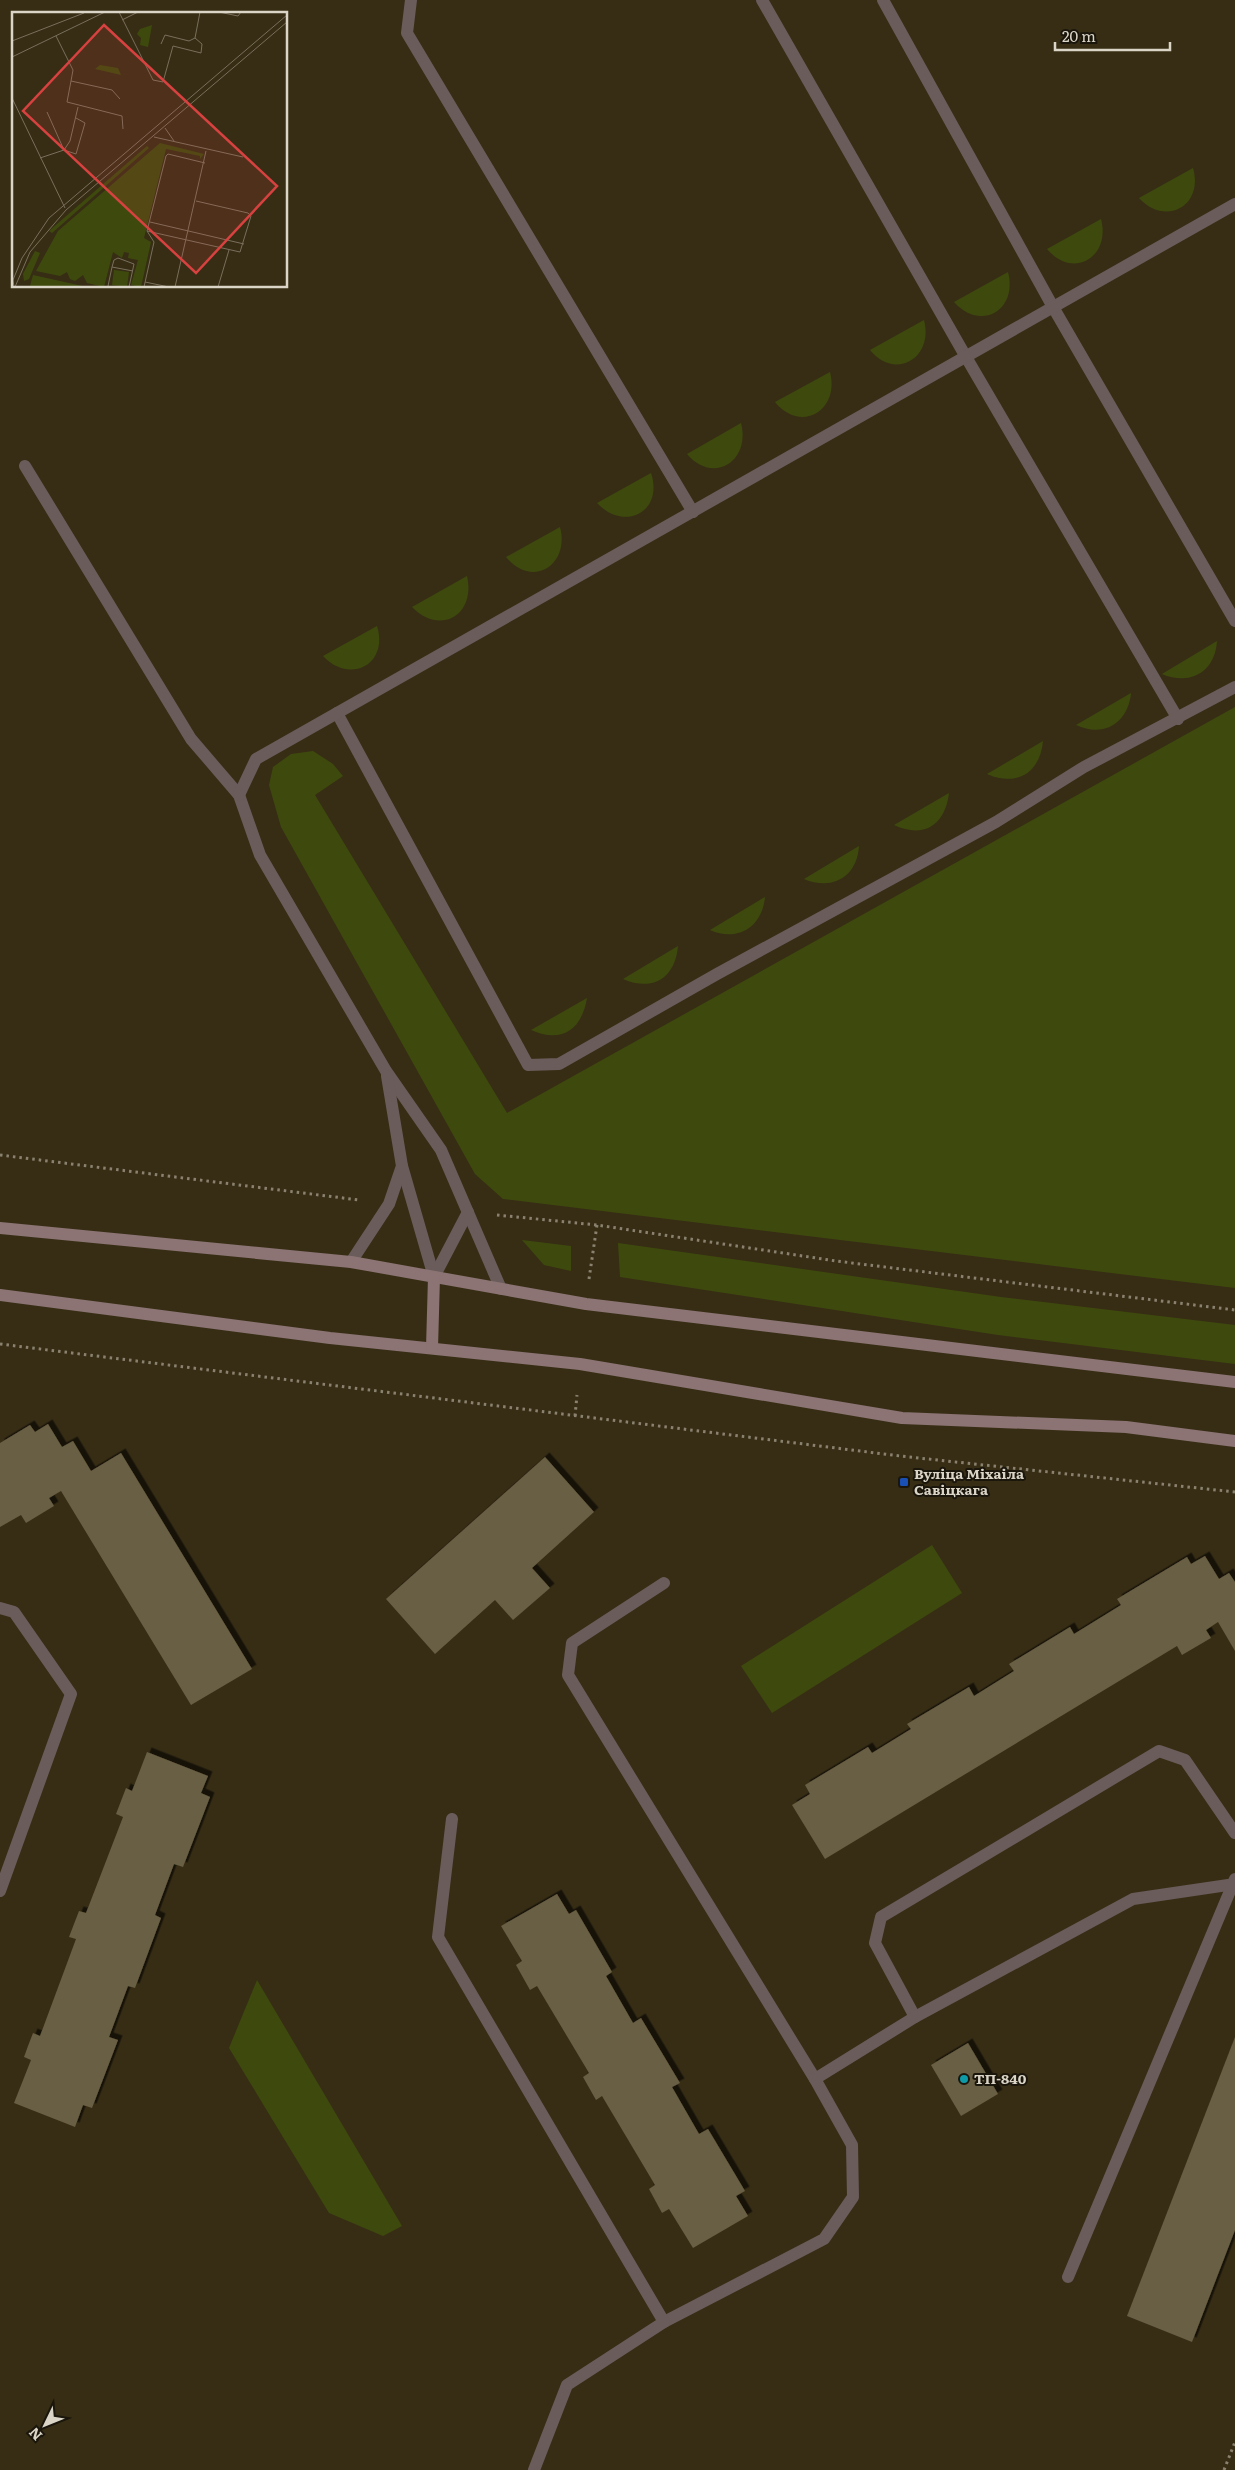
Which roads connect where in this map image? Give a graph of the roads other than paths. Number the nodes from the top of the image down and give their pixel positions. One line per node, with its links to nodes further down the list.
1 (411, 0): 8 (lane)
2 (762, 0): 6 (lane)
3 (882, 0): 5 (lane)
4 (1235, 204): 5 (lane)
5 (1053, 308): 6 (lane); 9 (lane)
6 (966, 357): 8 (lane); 12 (lane)
7 (25, 466): 13 (lane)
8 (693, 512): 11 (lane)
9 (1235, 621)
10 (1235, 687): 12 (lane)
11 (337, 713): 12 (lane); 13 (lane)
12 (1178, 719)
13 (239, 795): 14 (lane)
14 (386, 1072): 15 (lane); 16 (lane)
15 (402, 1166): 18 (lane); 19 (lane)
16 (468, 1212): 19 (lane); 20 (lane)
17 (0, 1228): 18 (main road)
18 (351, 1262): 19 (main road)
19 (434, 1277): 20 (main road); 22 (main road)
20 (501, 1289): 23 (main road)
21 (0, 1295): 22 (main road)
22 (432, 1348): 24 (main road)
23 (1235, 1382)
24 (1235, 1441)
25 (664, 1583): 32 (lane)
26 (0, 1608): 30 (lane)
27 (452, 1819): 34 (lane)
28 (1235, 1833): 31 (lane)
29 (1235, 1882): 31 (lane); 33 (lane)
30 (0, 1891)
31 (916, 2017): 32 (lane)
32 (815, 2079): 34 (lane)
33 (1068, 2277)
34 (664, 2322): 35 (lane)
35 (534, 2470)

